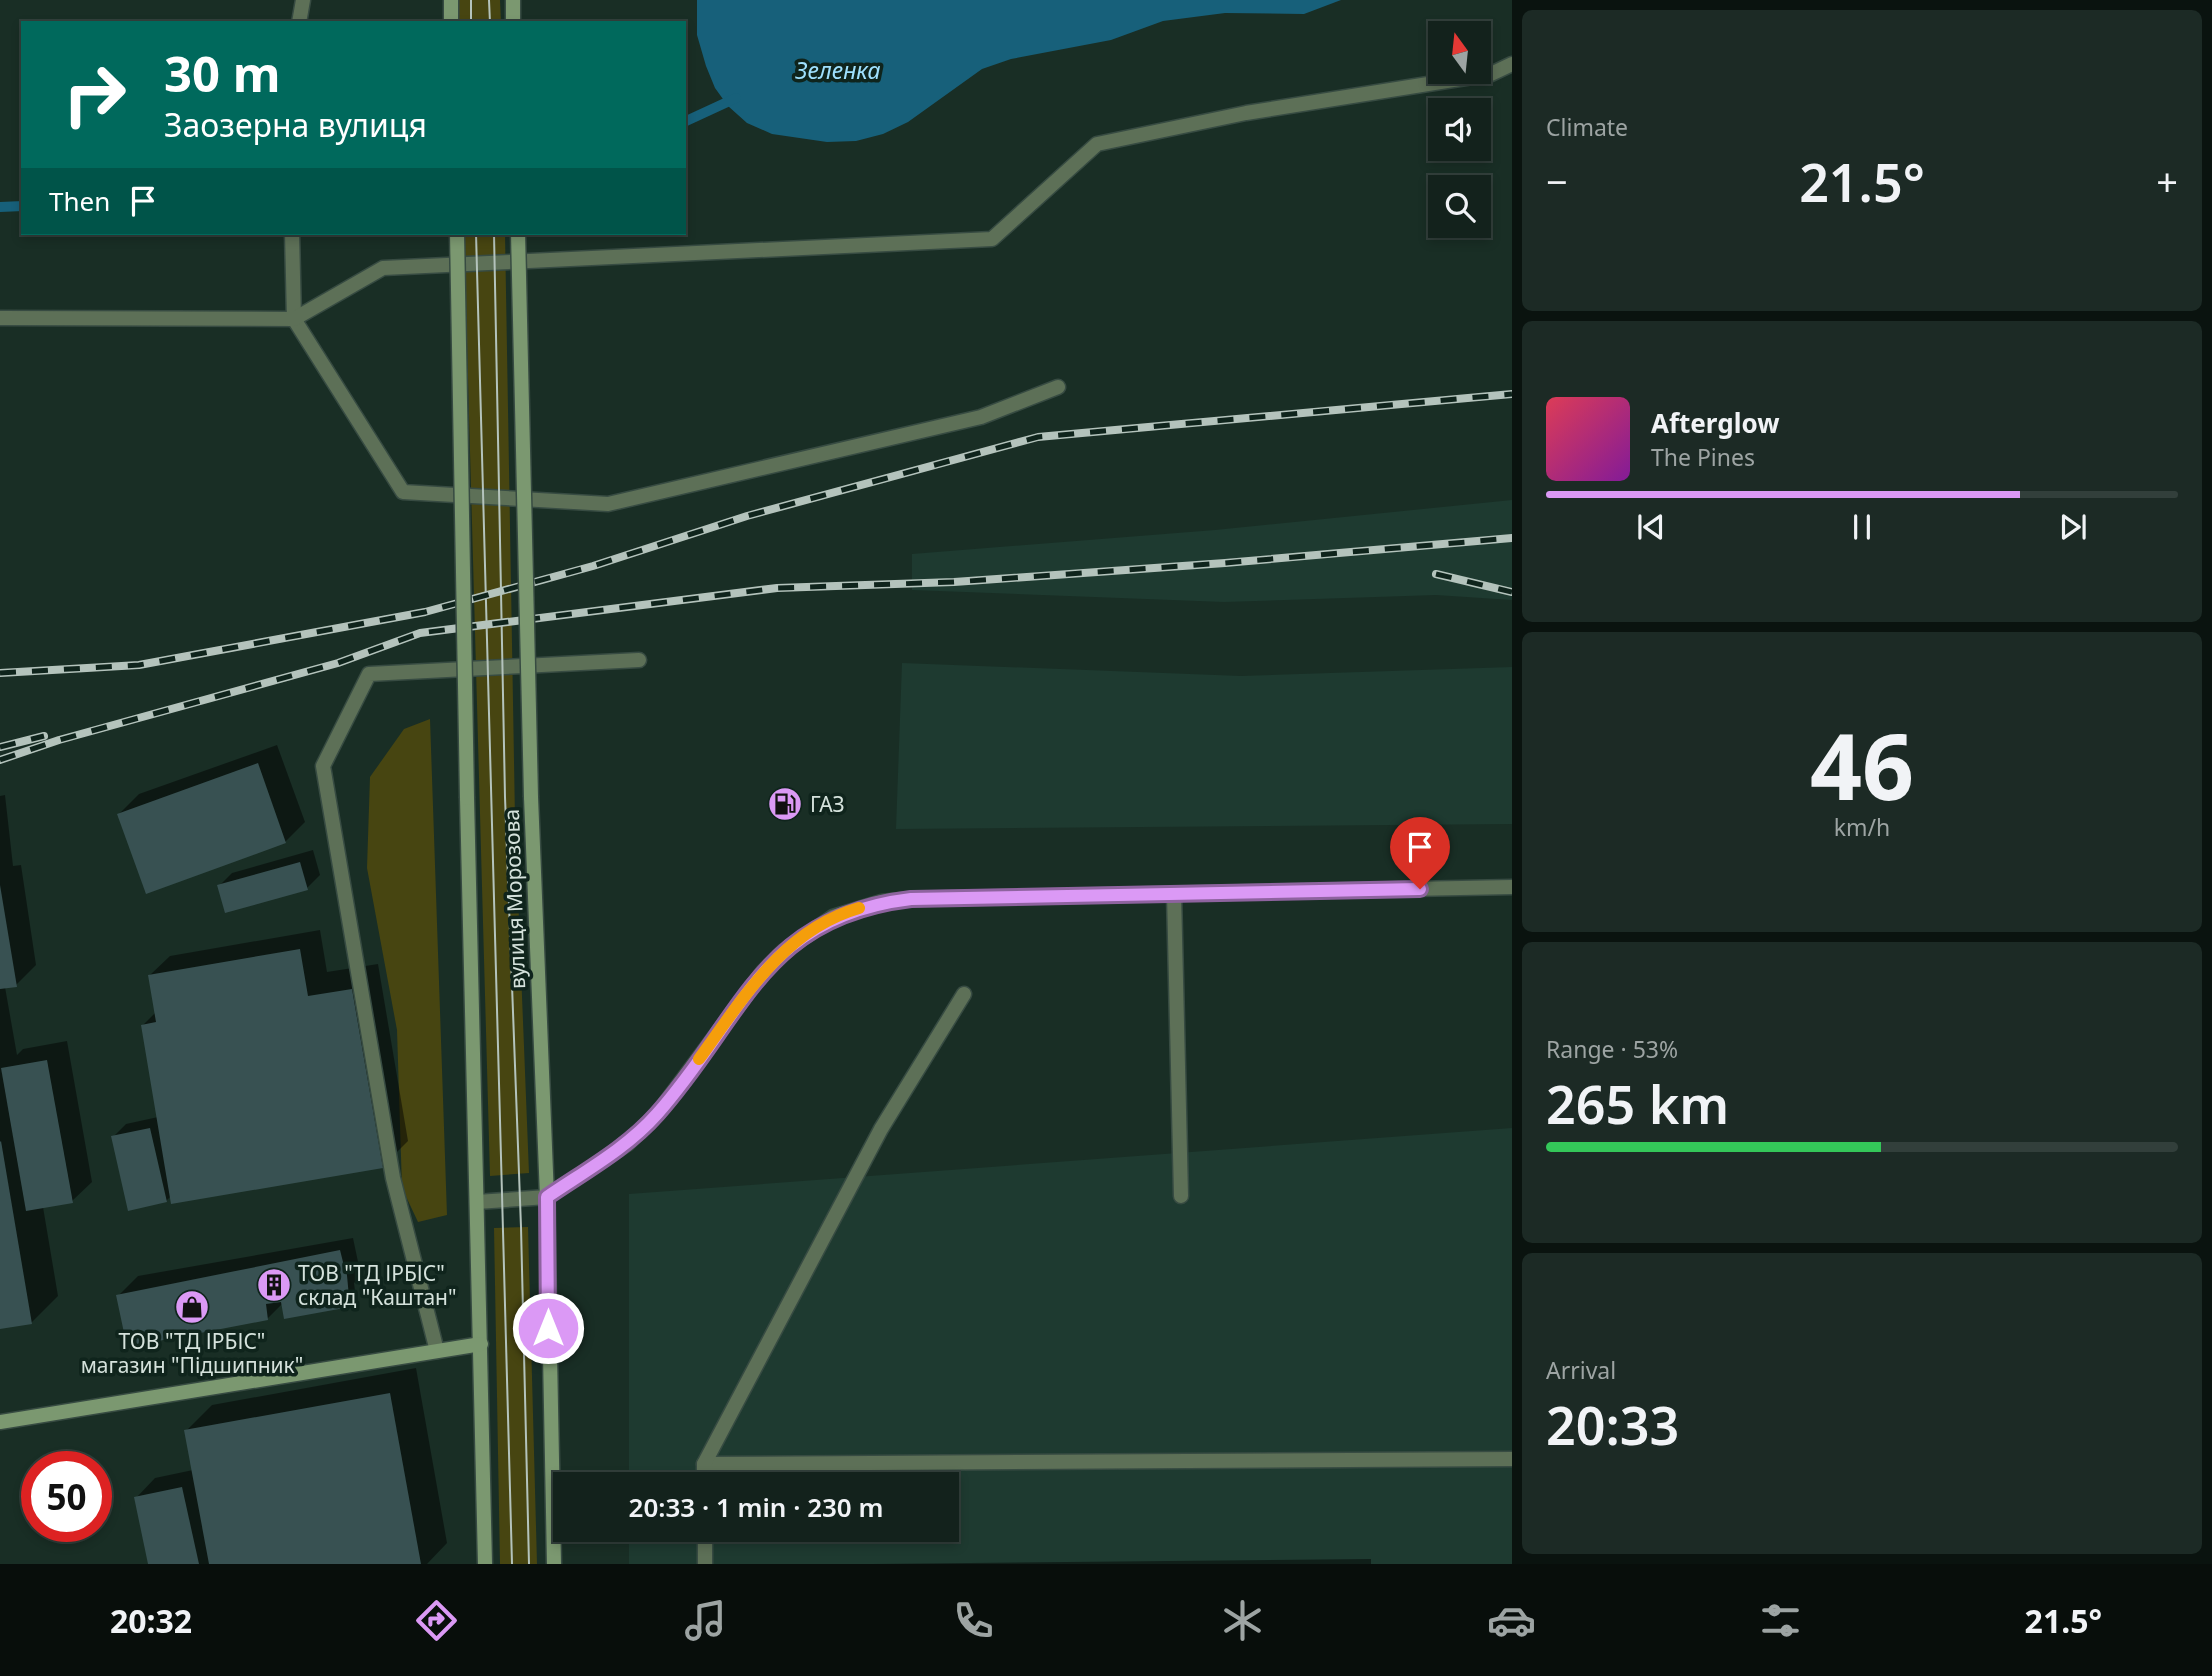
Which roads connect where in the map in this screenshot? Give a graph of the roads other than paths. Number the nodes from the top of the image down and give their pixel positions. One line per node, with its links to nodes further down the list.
1 (303, 0): 4 (street)
2 (451, 0): 5 (main road)
3 (513, 0): 6 (main road)
4 (299, 21)
5 (451, 21)
6 (513, 21)
7 (1512, 64): 12 (street)
8 (292, 235): 12 (street)
9 (457, 235): 20 (main road, вулиця Морозова, bridge)
10 (518, 235): 19 (main road, вулиця Морозова, bridge)
11 (0, 318): 12 (street)
12 (294, 319): 13 (street)
13 (1058, 387)
14 (639, 660): 22 (street)
15 (1512, 887): 16 (street)
16 (1174, 894): 18 (street); 19 (street)
17 (964, 994): 25 (street)
18 (1181, 1196)
19 (547, 1197): 20 (street); 29 (main road, вулиця Морозова)
20 (477, 1202): 21 (main road, вулиця Морозова)
21 (481, 1344): 22 (main road); 28 (main road, вулиця Морозова)
22 (437, 1351): 23 (main road)
23 (0, 1422)
24 (1512, 1459): 25 (street)
25 (704, 1464): 26 (street)
26 (704, 1472)
27 (705, 1542): 30 (street)
28 (485, 1564)
29 (554, 1564)
30 (705, 1564)

